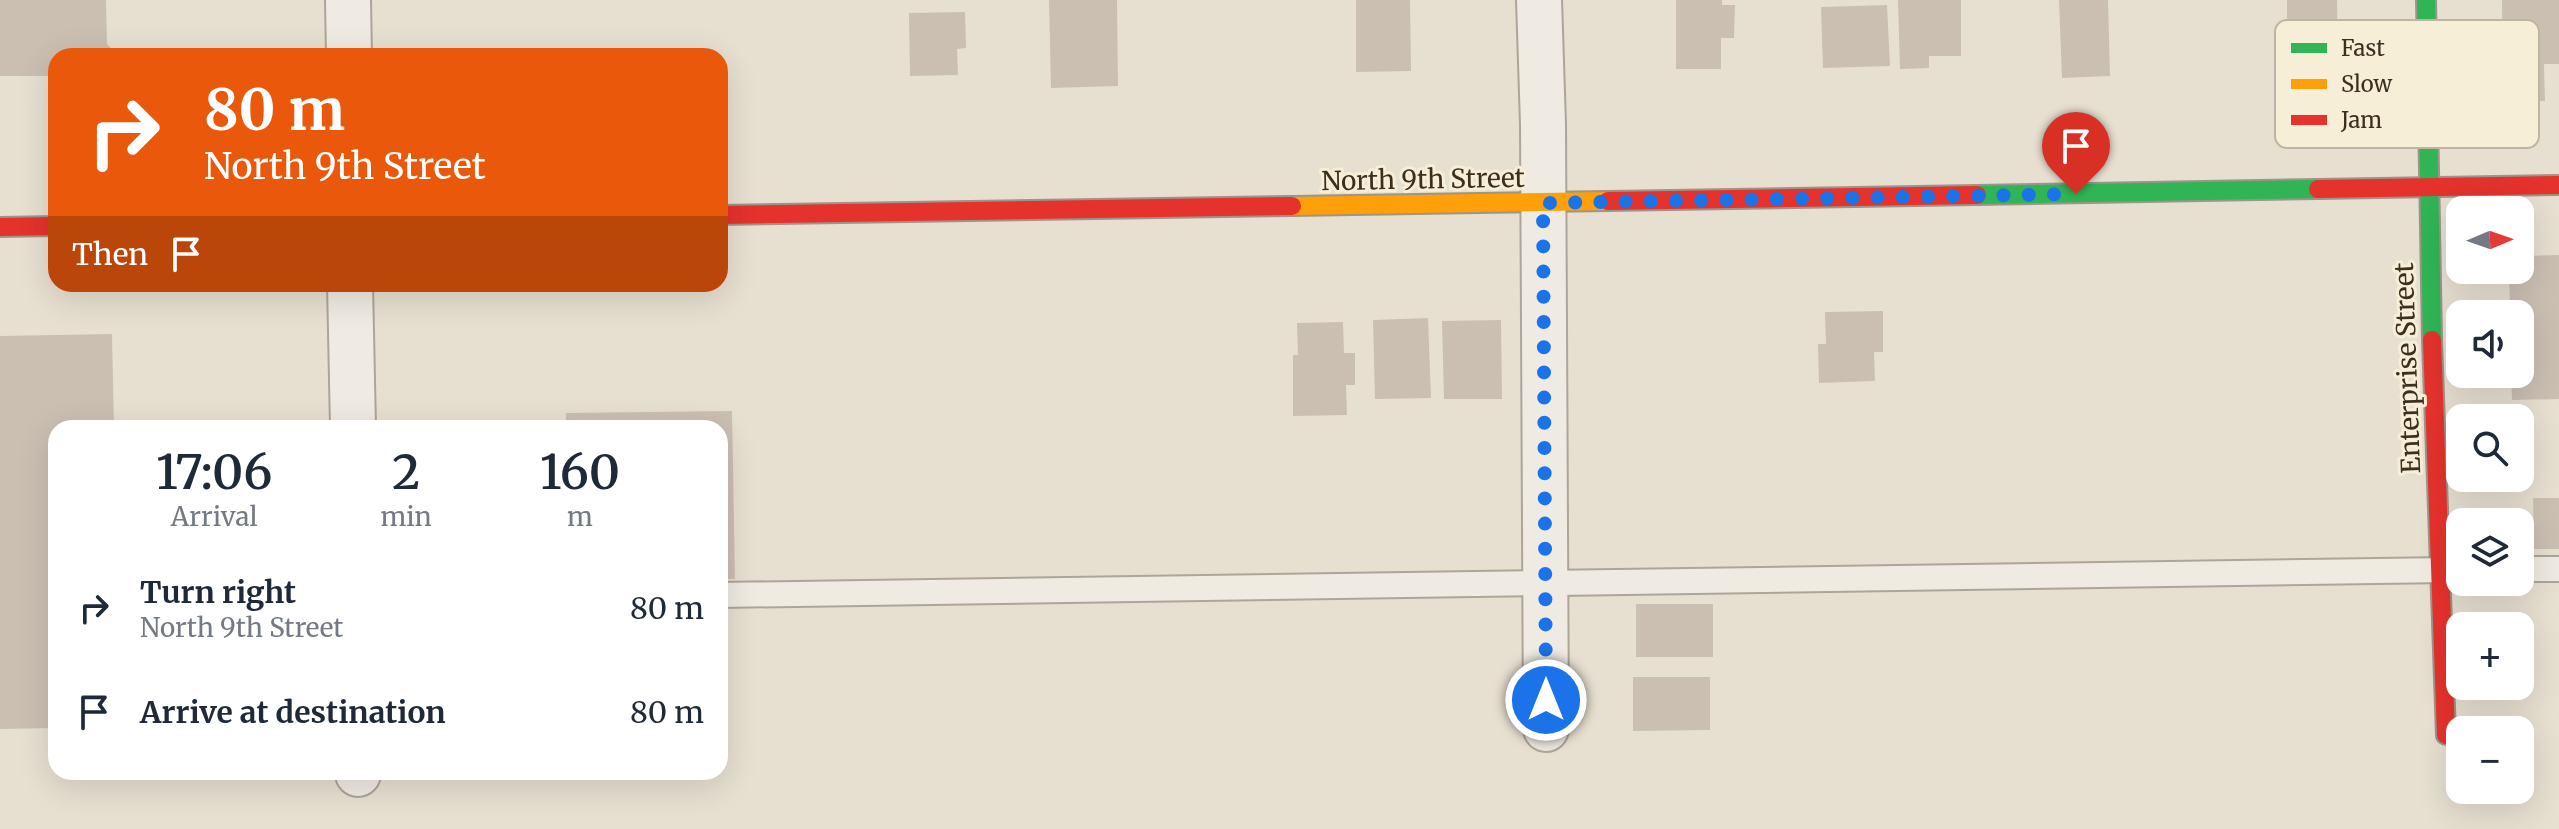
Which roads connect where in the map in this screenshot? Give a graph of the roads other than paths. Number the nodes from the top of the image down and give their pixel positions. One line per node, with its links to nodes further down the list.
1 (348, 0): 5 (street)
2 (1539, 0): 9 (street)
3 (2426, 0): 4 (main road, Enterprise Street)
4 (2426, 20)
5 (349, 48)
6 (2428, 148): 8 (main road, Enterprise Street)
7 (2559, 185): 8 (main road, North 9th Street)
8 (2428, 187): 9 (main road, North 9th Street); 15 (main road, Enterprise Street)
9 (1543, 203): 10 (main road, North 9th Street); 19 (street)
10 (728, 215)
11 (48, 226): 12 (main road)
12 (0, 227)
13 (350, 292): 14 (street)
14 (353, 420)
15 (2446, 515)
16 (2534, 569): 17 (lane)
17 (2559, 569)
18 (2446, 570): 19 (lane)
19 (1545, 583): 20 (lane); 23 (street)
20 (728, 595)
21 (2449, 596): 22 (main road, Enterprise Street)
22 (2446, 716)
23 (1546, 729)

